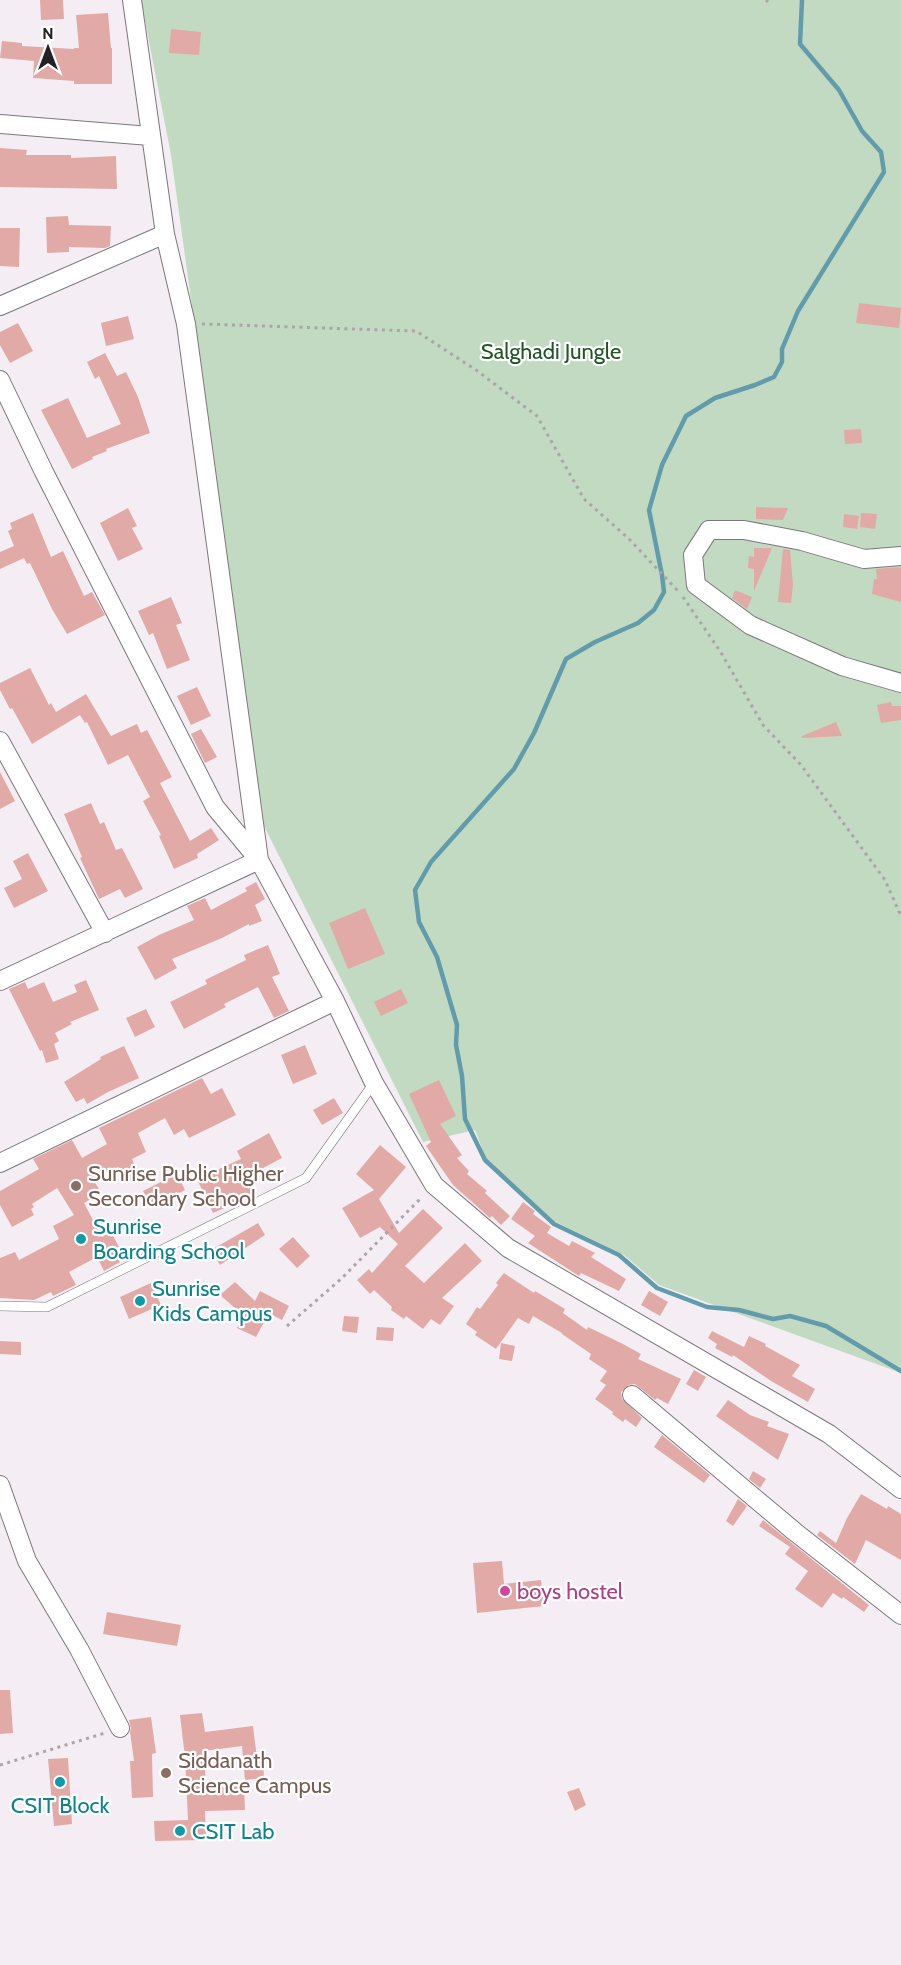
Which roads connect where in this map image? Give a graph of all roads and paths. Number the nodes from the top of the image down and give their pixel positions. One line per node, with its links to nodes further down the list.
1 (132, 0): 3 (street)
2 (0, 124): 3 (street)
3 (150, 136): 4 (street)
4 (165, 234): 5 (street); 6 (street)
5 (0, 306)
6 (186, 324): 11 (street); 12 (path)
7 (0, 380): 11 (street)
8 (901, 556): 9 (street)
9 (901, 683)
10 (0, 741): 13 (street)
11 (259, 860): 13 (street); 15 (street)
12 (901, 916)
13 (105, 933): 14 (street)
14 (0, 981)
15 (335, 1001): 16 (street); 17 (street)
16 (375, 1083): 18 (street); 19 (lane)
17 (0, 1163)
18 (434, 1185): 20 (path); 23 (street)
19 (0, 1306)
20 (287, 1326)
21 (632, 1395): 24 (street)
22 (0, 1485): 25 (street)
23 (901, 1489)
24 (901, 1615)
25 (120, 1728): 26 (path)
26 (0, 1765)

